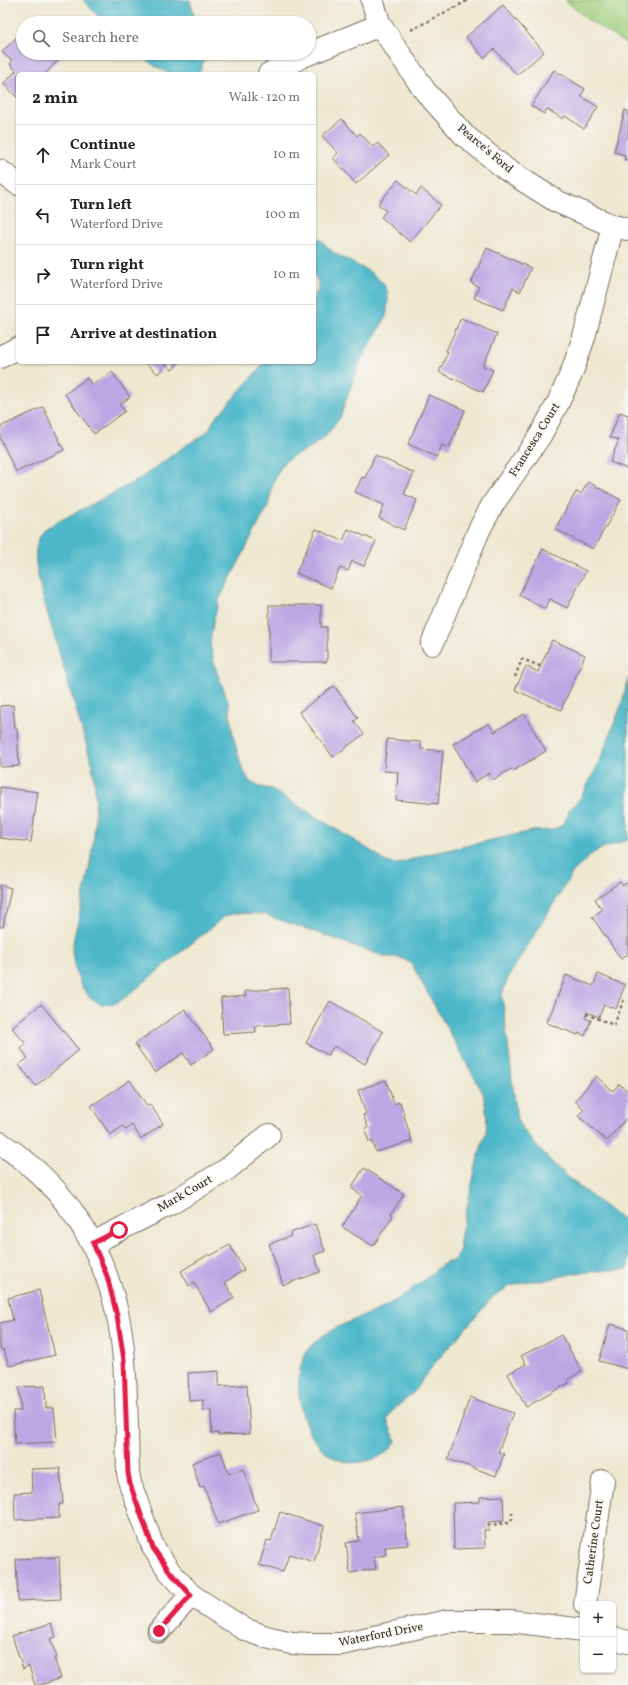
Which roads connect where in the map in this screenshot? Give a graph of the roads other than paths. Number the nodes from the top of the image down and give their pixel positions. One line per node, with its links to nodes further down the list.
1 (372, 0): 2 (street, Pearce's Ford)
2 (380, 25): 3 (street); 8 (street, Pearce's Ford)
3 (316, 51)
4 (295, 60): 5 (street)
5 (273, 72)
6 (0, 171): 7 (street)
7 (16, 183)
8 (621, 227): 11 (street, Francesca Court)
9 (16, 349): 10 (street)
10 (0, 357)
11 (432, 644)
12 (269, 1135): 14 (street, Mark Court)
13 (0, 1143): 14 (street, Waterford Drive)
14 (93, 1243): 16 (street, Waterford Drive)
15 (603, 1481): 17 (street, Catherine Court)
16 (191, 1595): 18 (street, Waterford Drive); 19 (street)
17 (585, 1601)
18 (580, 1627)
19 (159, 1631)
20 (616, 1639): 21 (street)
21 (628, 1642)

